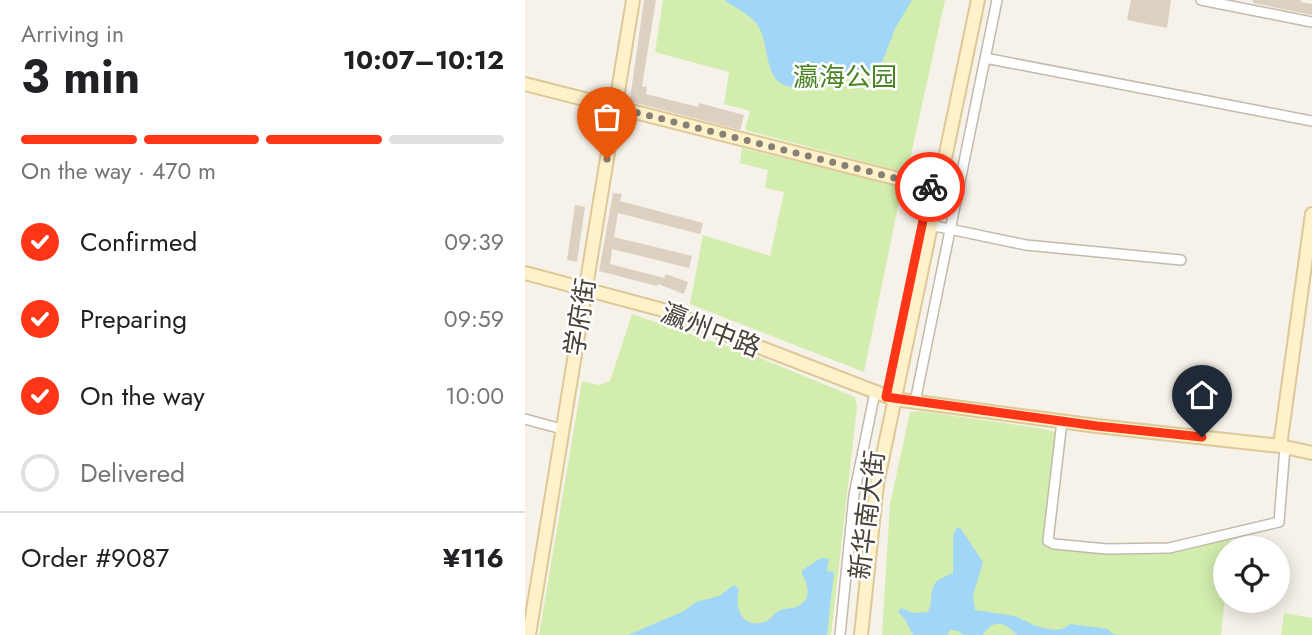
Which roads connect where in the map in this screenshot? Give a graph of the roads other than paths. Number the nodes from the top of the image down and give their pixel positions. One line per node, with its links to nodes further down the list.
1 (633, 0): 9 (street, 学府街)
2 (970, 0): 11 (street)
3 (978, 0): 13 (street)
4 (997, 0): 7 (street)
5 (1201, 0): 6 (street)
6 (1312, 22)
7 (985, 58): 10 (street); 14 (street)
8 (525, 85): 9 (street)
9 (615, 107): 11 (street); 17 (street, 学府街)
10 (1312, 121)
11 (930, 187): 18 (street)
12 (1312, 214): 23 (street)
13 (930, 225): 14 (street); 18 (street)
14 (950, 229): 15 (street); 19 (street)
15 (1181, 261)
16 (525, 273): 17 (street, 瀛州中路)
17 (585, 288): 18 (street, 瀛州中路); 22 (street, 学府街)
18 (885, 396): 19 (street, 瀛州中路); 26 (street); 27 (street, 新华南大街); 28 (street, 新华南大街)
19 (915, 402): 21 (street, 瀛州中路)
20 (525, 419): 22 (street)
21 (1062, 421): 23 (street, 瀛州中路); 23 (street)
22 (562, 429): 25 (street, 学府街)
23 (1282, 447): 24 (street, 瀛州中路)
24 (1312, 453)
25 (529, 635)
26 (840, 635)
27 (853, 635)
28 (861, 635)

